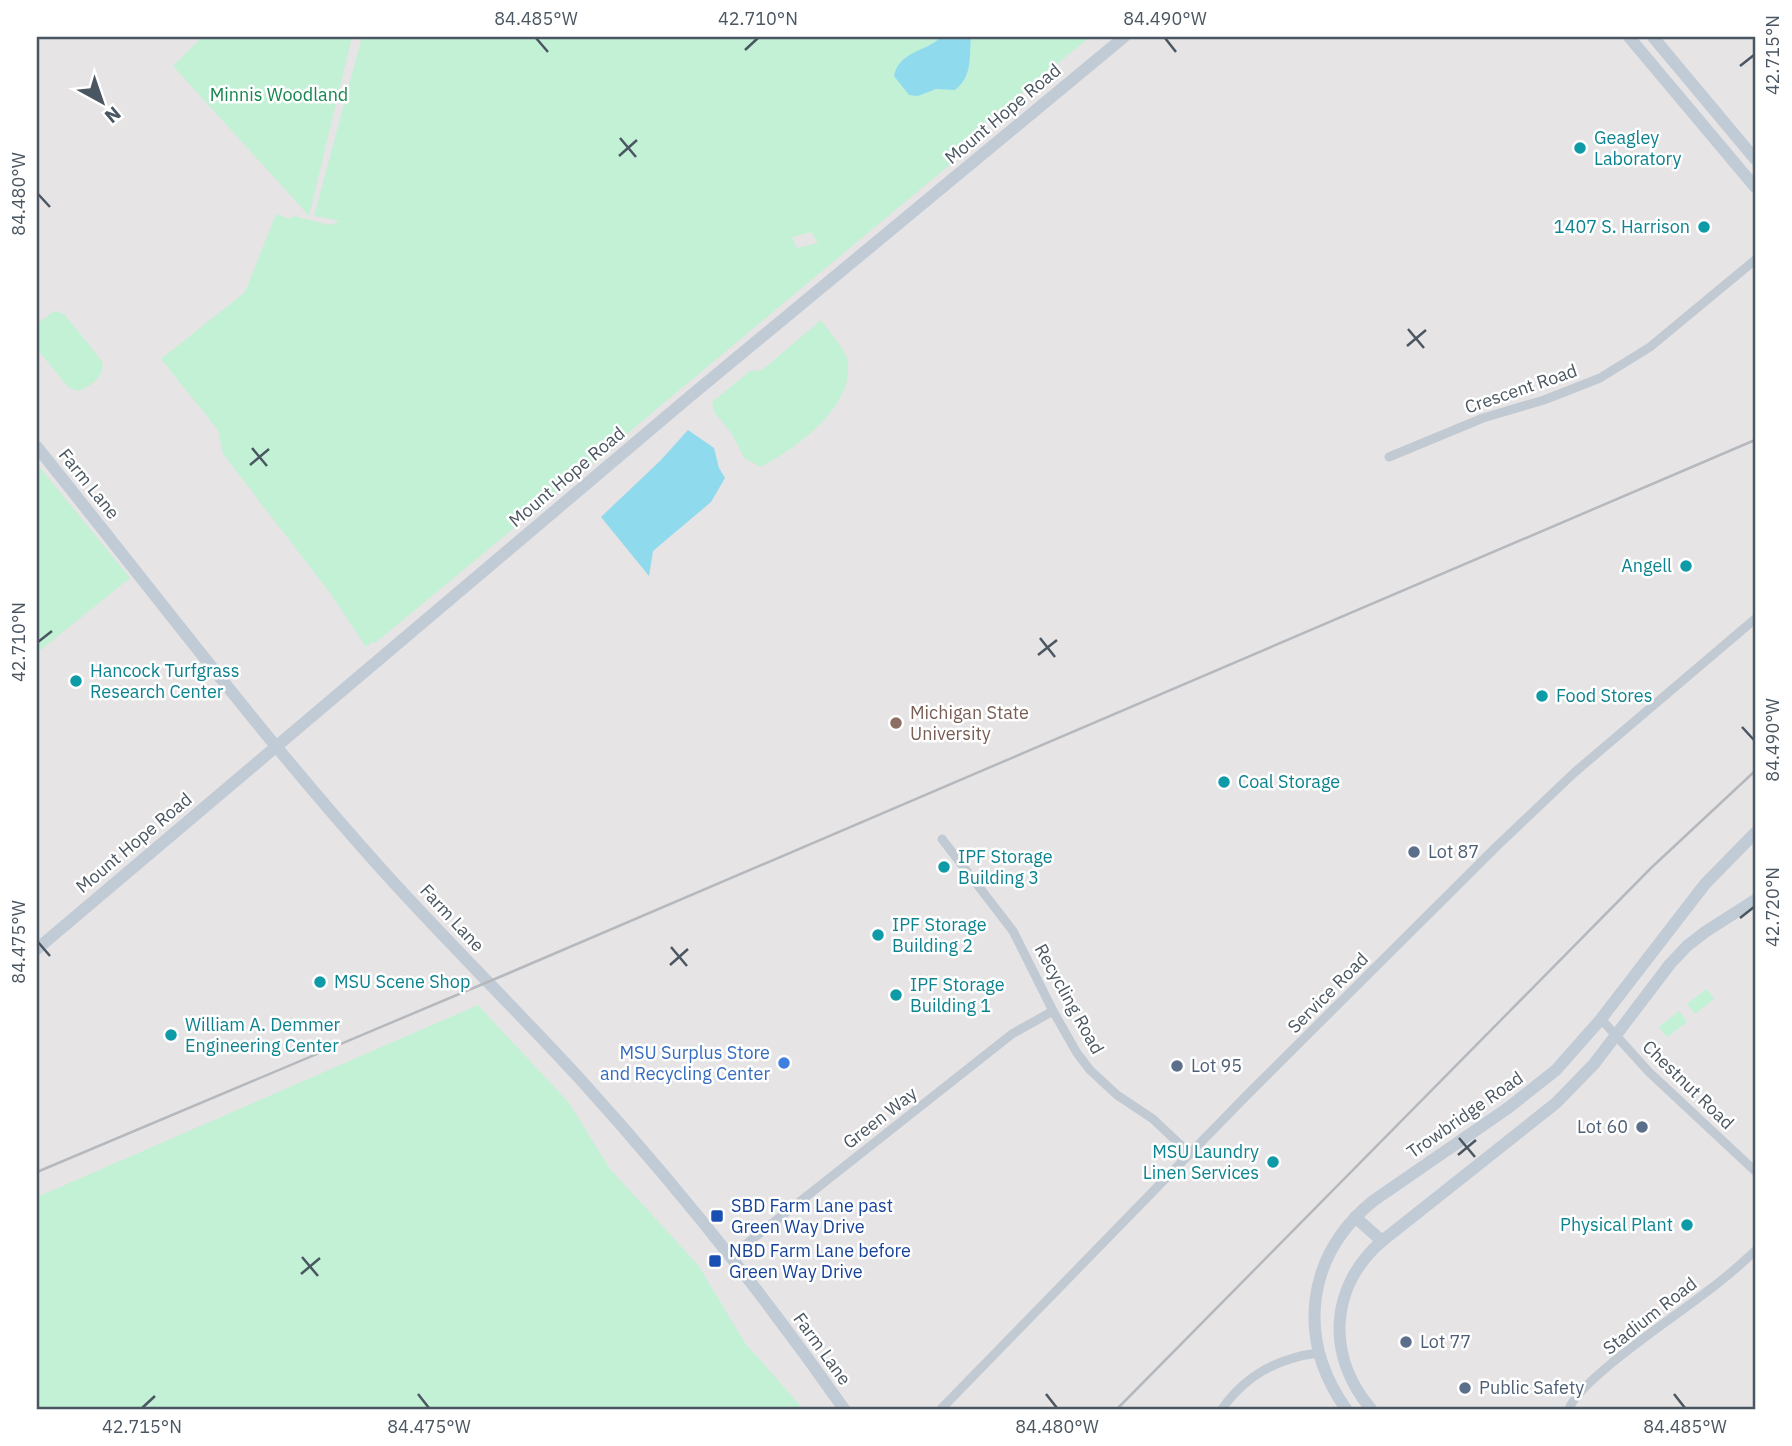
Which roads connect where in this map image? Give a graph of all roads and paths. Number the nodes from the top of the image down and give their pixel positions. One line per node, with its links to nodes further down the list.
1 (1124, 37): 10 (street, Mount Hope Road)
2 (1629, 37): 5 (street)
3 (1653, 37): 4 (street)
4 (1755, 159)
5 (1755, 187)
6 (1755, 260): 8 (street, Crescent Road)
7 (37, 447): 10 (street, Farm Lane)
8 (1389, 457)
9 (1755, 619): 18 (street, Service Road)
10 (277, 746): 14 (street, Mount Hope Road); 23 (street, Farm Lane)
11 (1755, 833): 16 (street, Trowbridge Road)
12 (942, 839): 15 (street, Recycling Road)
13 (1755, 900): 17 (street)
14 (37, 949)
15 (1053, 1011): 18 (street, Recycling Road); 23 (street, Green Way)
16 (1601, 1019): 17 (street, Chestnut Road); 20 (street, Trowbridge Road)
17 (1616, 1036): 19 (street, Chestnut Road); 21 (street)
18 (1190, 1154): 28 (street, Service Road)
19 (1755, 1171)
20 (1355, 1217): 21 (street); 25 (street, Trowbridge Road)
21 (1382, 1241): 24 (street)
22 (1755, 1251): 31 (street, Stadium Road)
23 (731, 1256): 27 (street, Farm Lane)
24 (1341, 1348): 25 (street); 26 (street)
25 (1318, 1353): 29 (street); 30 (street, Trowbridge Road)
26 (1367, 1408)
27 (844, 1409)
28 (941, 1409)
29 (1222, 1409)
30 (1346, 1409)
31 (1569, 1409)

